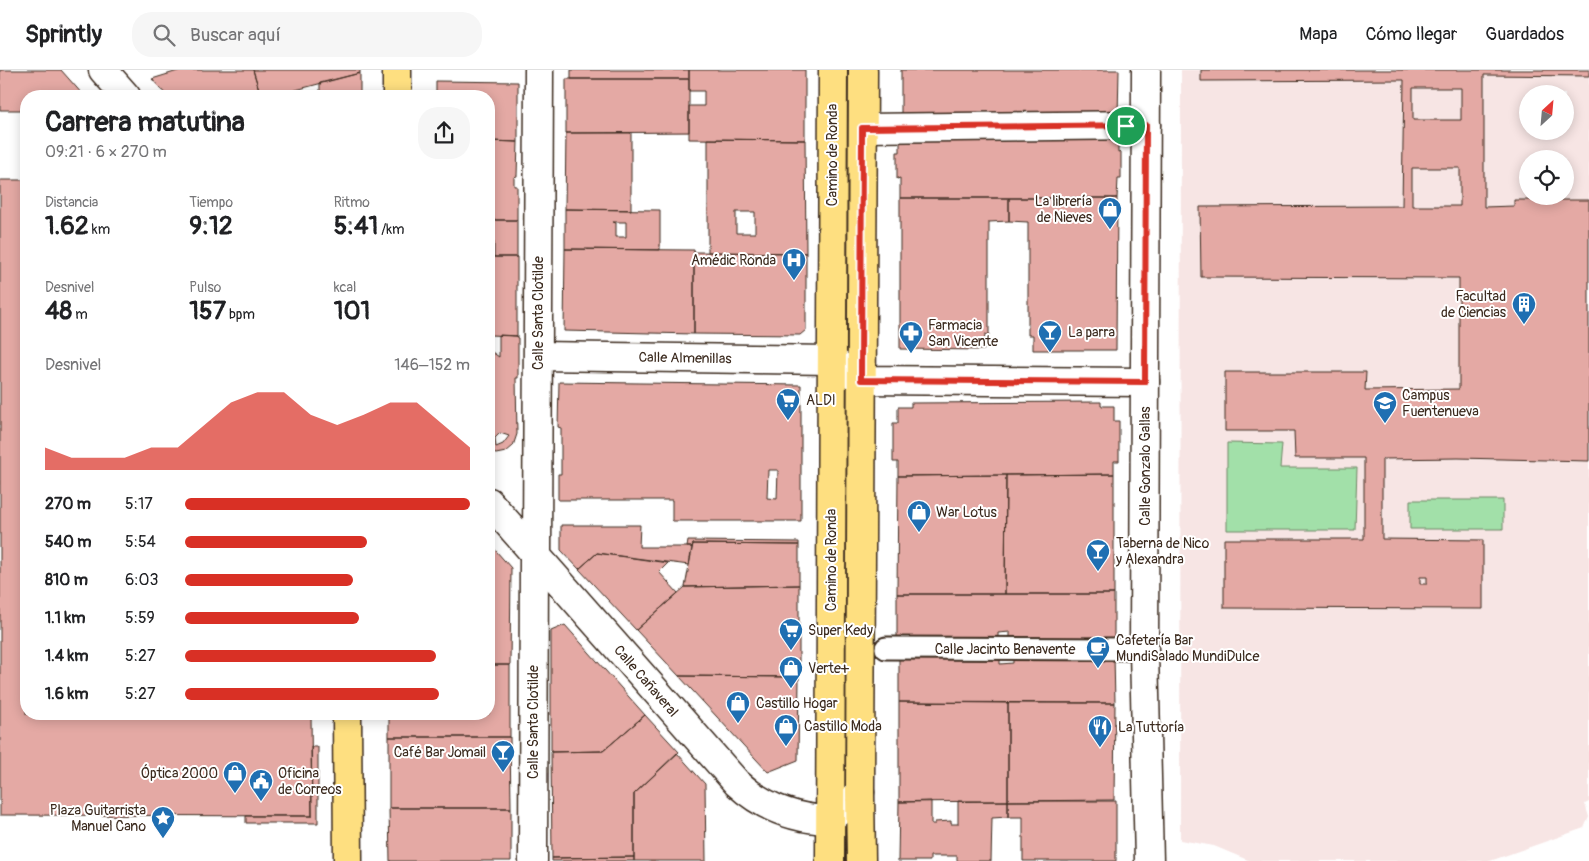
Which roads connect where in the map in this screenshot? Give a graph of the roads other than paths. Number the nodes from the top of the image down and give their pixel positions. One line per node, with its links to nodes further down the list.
1 (103, 70): 7 (street)
2 (397, 70): 8 (main road)
3 (539, 70): 11 (street, Calle Santa Clotilde)
4 (833, 70): 12 (main road, Camino de Ronda)
5 (863, 70): 10 (main road)
6 (1146, 70): 9 (street, Calle Gonzalo Gallas)
7 (121, 90)
8 (397, 90)
9 (1146, 125): 10 (street); 14 (street, Calle Gonzalo Gallas)
10 (862, 128): 13 (main road)
11 (538, 356): 12 (street, Calle Almenillas); 17 (street, Calle Santa Clotilde)
12 (832, 360): 13 (street); 23 (main road, Camino de Ronda)
13 (861, 380): 14 (street); 22 (main road)
14 (1145, 382): 28 (street, Calle Gonzalo Gallas)
15 (495, 502): 17 (street)
16 (495, 507): 18 (street, Calle Cañaveral)
17 (537, 507): 18 (street, Calle Santa Clotilde)
18 (535, 555): 23 (street, Calle Cañaveral); 25 (street, Calle Santa Clotilde)
19 (886, 648): 20 (street, Calle Jacinto Benavente)
20 (1124, 649)
21 (347, 720): 24 (main road)
22 (860, 792): 23 (street); 27 (main road)
23 (829, 820): 26 (main road, Camino de Ronda)
24 (348, 861)
25 (533, 861)
26 (830, 861)
27 (861, 861)
28 (1149, 861)

